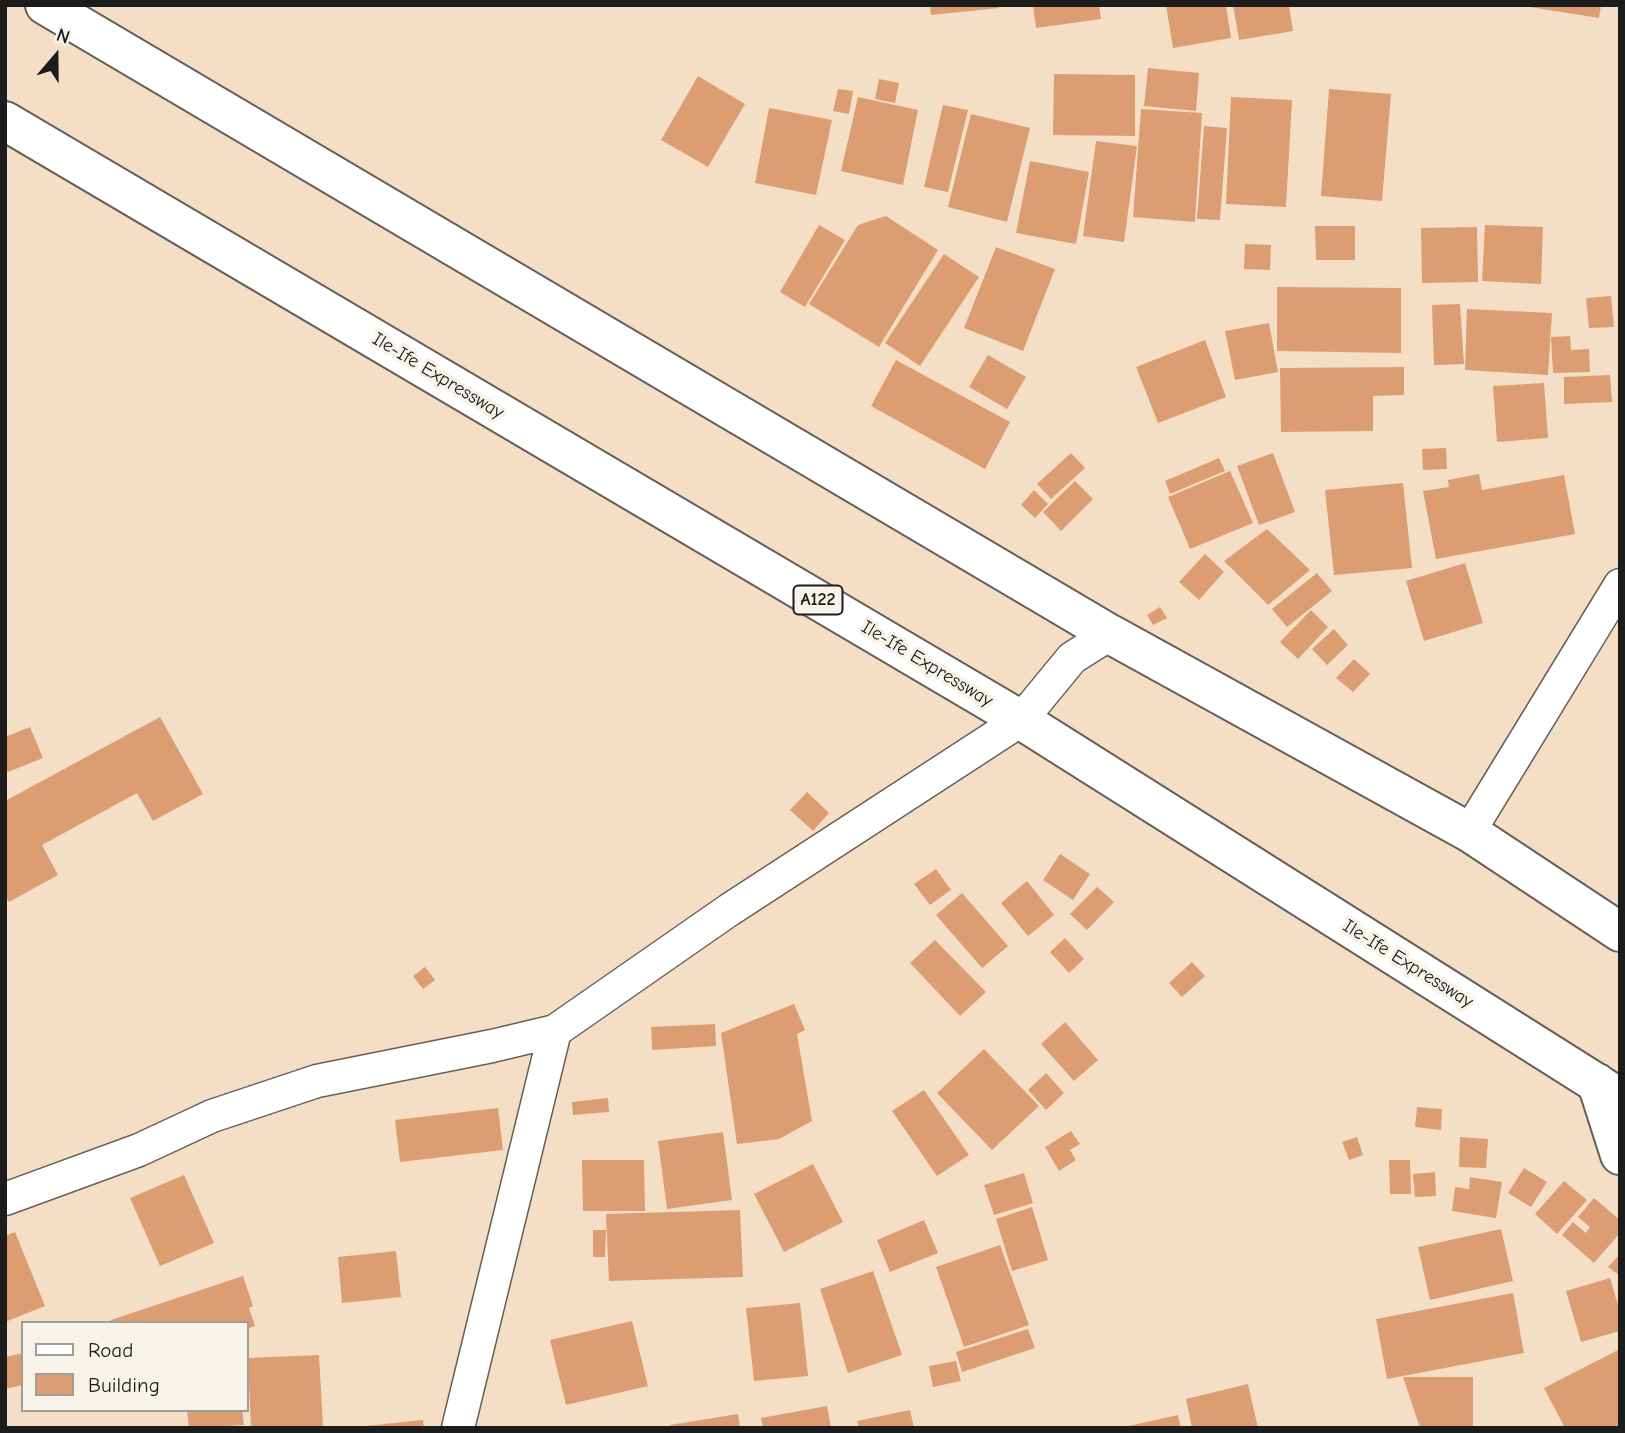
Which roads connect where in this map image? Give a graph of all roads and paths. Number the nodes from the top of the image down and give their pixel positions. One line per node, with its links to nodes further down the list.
1 (45, 5): 4 (main road)
2 (5, 121): 5 (main road, Ile-Ife Expressway / A122)
3 (1620, 585): 6 (street)
4 (1110, 634): 5 (street); 6 (main road)
5 (1021, 720): 8 (street); 9 (main road, Ile-Ife Expressway / A122)
6 (1469, 832): 7 (main road)
7 (1620, 932)
8 (555, 1031): 11 (street); 12 (street)
9 (1608, 1090): 10 (main road)
10 (1620, 1154)
11 (5, 1199)
12 (458, 1428)

